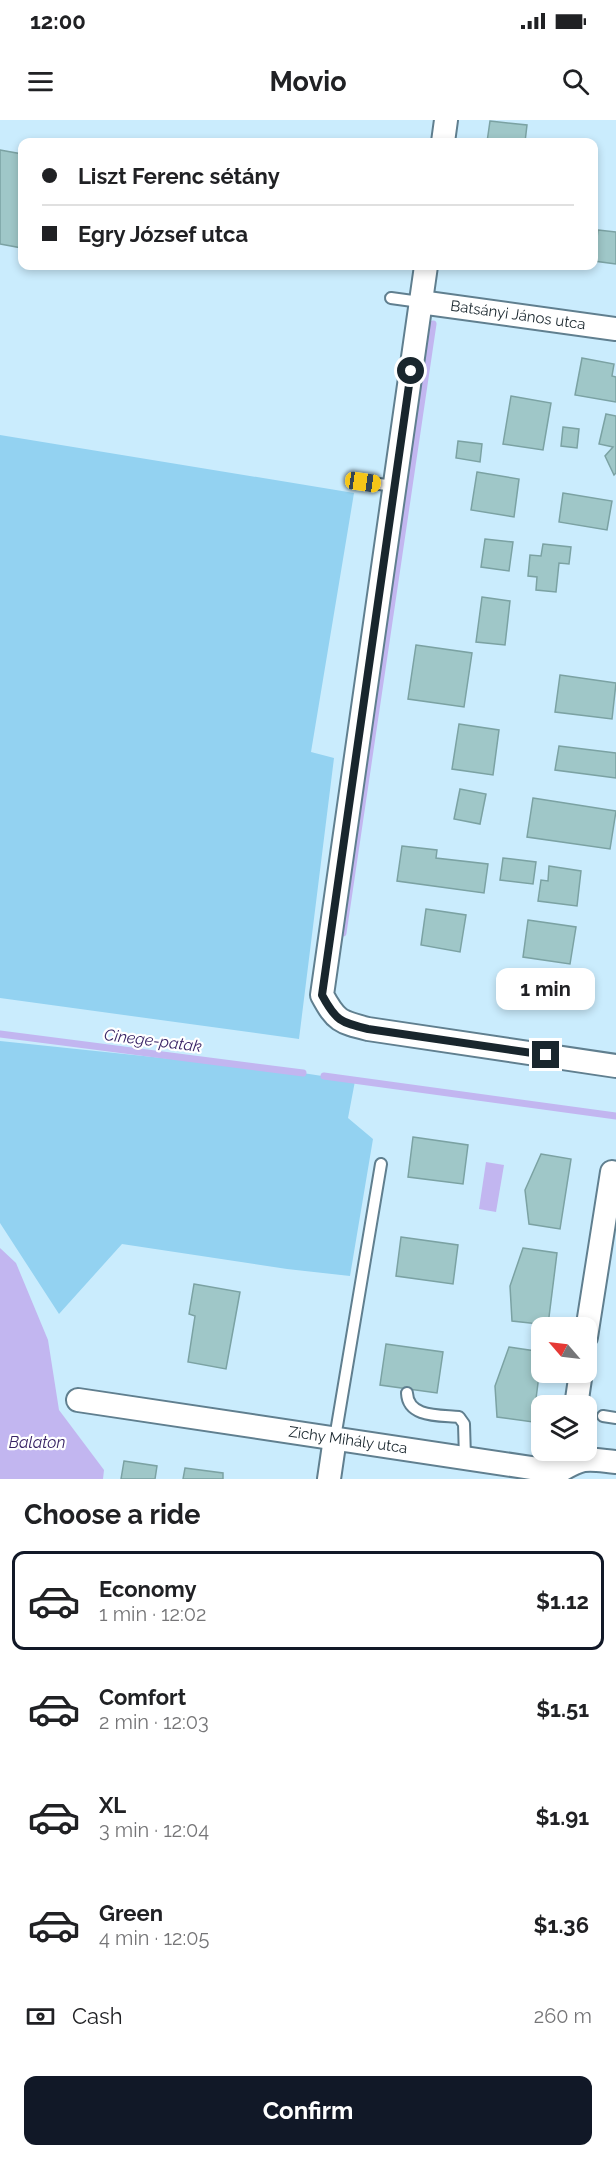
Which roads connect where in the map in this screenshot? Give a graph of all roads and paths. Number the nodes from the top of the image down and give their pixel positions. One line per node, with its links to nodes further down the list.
1 (446, 120): 2 (street)
2 (444, 138)
3 (425, 270): 5 (street)
4 (391, 298): 5 (lane)
5 (420, 302): 6 (street, Batsányi János utca); 8 (street)
6 (616, 329)
7 (355, 481): 8 (lane)
8 (395, 486): 9 (street)
9 (616, 1066)
10 (381, 1164): 18 (lane)
11 (612, 1172): 12 (street)
12 (611, 1219): 13 (street)
13 (590, 1317)
14 (407, 1393): 19 (lane)
15 (78, 1400): 18 (street, Zichy Mihály utca)
16 (603, 1416): 17 (lane)
17 (616, 1418)
18 (335, 1438): 19 (street, Zichy Mihály utca); 22 (street)
19 (465, 1458): 21 (street, Zichy Mihály utca)
20 (616, 1462): 21 (street, Zichy Mihály utca)
21 (560, 1467)
22 (328, 1479)

